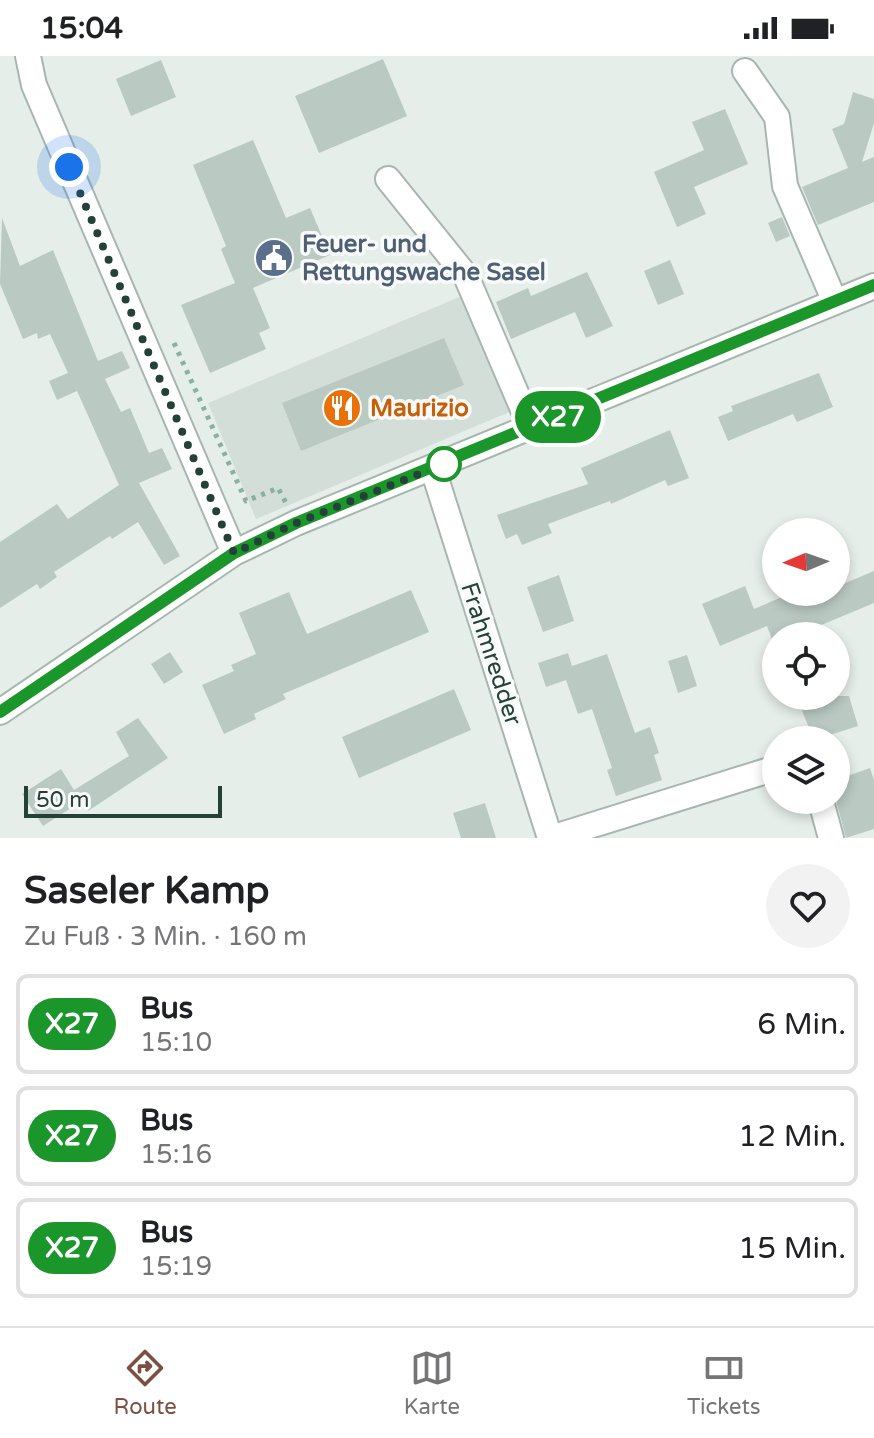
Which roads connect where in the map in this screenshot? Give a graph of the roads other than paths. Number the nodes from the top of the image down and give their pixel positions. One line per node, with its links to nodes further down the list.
1 (28, 56): 8 (street)
2 (745, 71): 5 (street)
3 (388, 179): 6 (street)
4 (874, 286): 5 (street)
5 (835, 302): 6 (street)
6 (531, 428): 7 (street)
7 (433, 469): 8 (street); 12 (street, Frahmredder)
8 (234, 553): 9 (street)
9 (0, 712)
10 (762, 772): 12 (street)
11 (824, 814): 13 (street)
12 (550, 838)
13 (831, 838)

